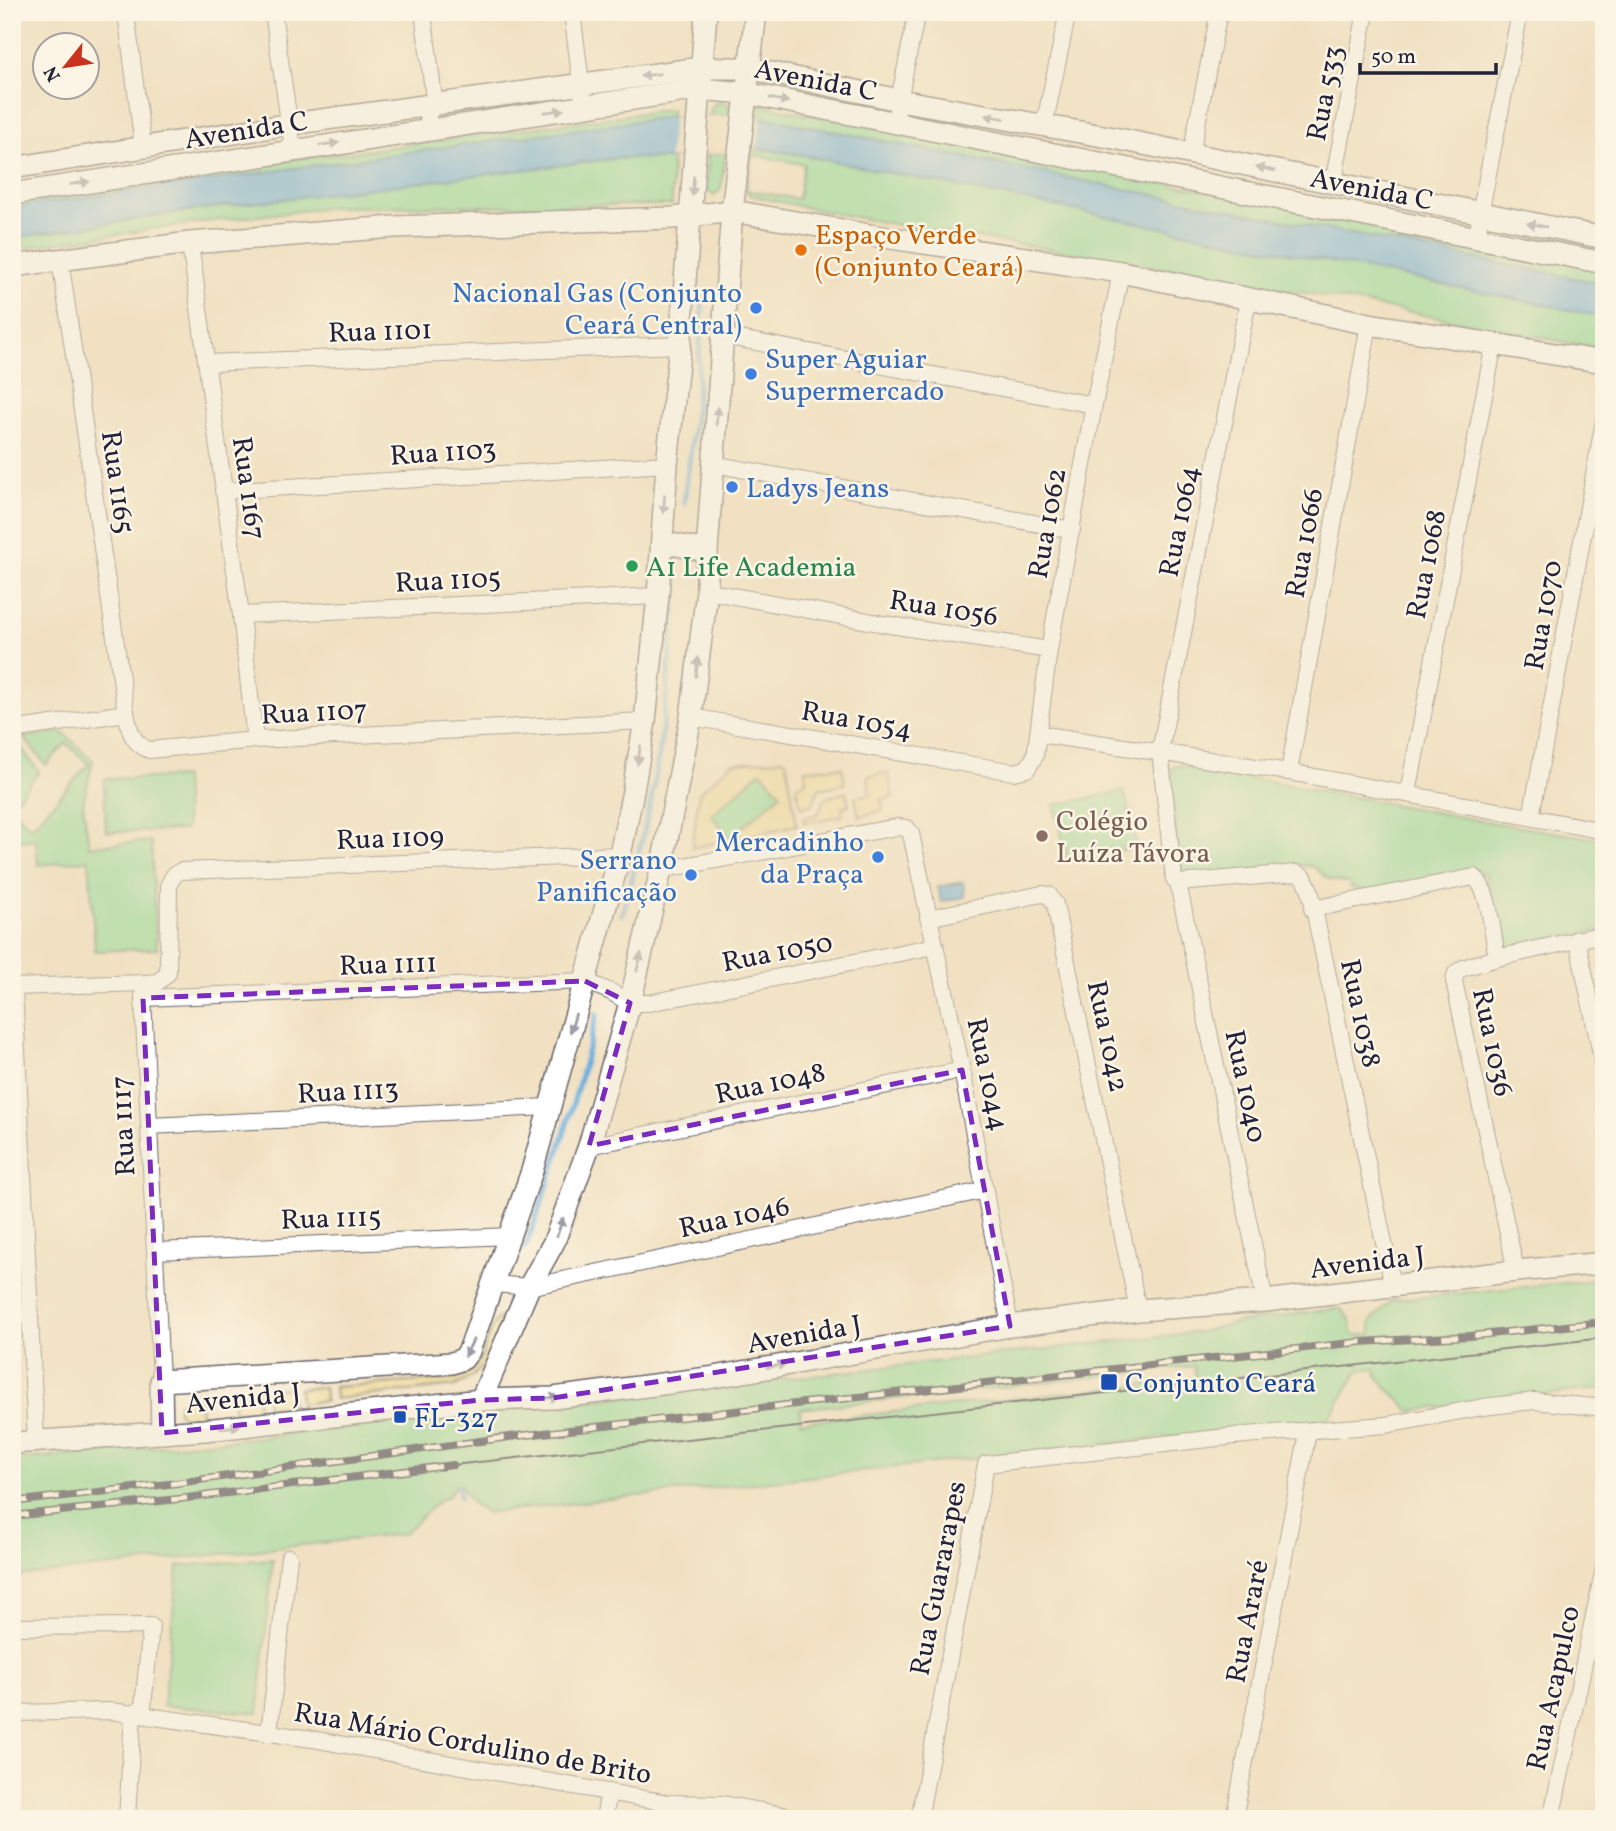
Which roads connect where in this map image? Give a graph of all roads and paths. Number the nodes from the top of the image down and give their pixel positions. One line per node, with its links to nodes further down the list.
1 (126, 12): 23 (street)
2 (273, 12): 19 (street)
3 (423, 12): 17 (street)
4 (572, 12): 15 (street)
5 (706, 12): 13 (street)
6 (756, 12): 12 (street)
7 (916, 12): 16 (street)
8 (1068, 12): 20 (street)
9 (1219, 12): 25 (street)
10 (1366, 12): 28 (street, Rua 533)
11 (1520, 12): 31 (street)
12 (748, 68): 13 (street, Avenida C); 14 (street); 16 (street, Avenida C)
13 (700, 79): 14 (street, Avenida C); 15 (street, Avenida C); 32 (street, one-way to 32)
14 (745, 93): 18 (street, Avenida C, one-way to 18); 30 (street)
15 (583, 96): 17 (street, Avenida C); 21 (street, Avenida C, one-way to 15)
16 (899, 100): 18 (street); 20 (street, Avenida C, one-way to 16)
17 (435, 106): 19 (street, Avenida C); 21 (street)
18 (895, 123): 26 (street, Avenida C)
19 (290, 124): 23 (street, Avenida C); 24 (street)
20 (1044, 126): 22 (street, Avenida C)
21 (432, 129): 24 (street, Avenida C, one-way to 21)
22 (1114, 138): 25 (street, Avenida C); 26 (street)
23 (143, 147): 27 (street, Avenida C)
24 (293, 149): 29 (street, Avenida C, one-way to 24)
25 (1191, 154): 28 (street, Avenida C, one-way to 25)
26 (1111, 167): 33 (street, Avenida C)
27 (12, 168)
28 (1335, 184): 31 (street, Avenida C)
29 (12, 194)
30 (732, 211): 32 (street); 39 (street); 42 (street)
31 (1480, 214): 33 (street); 34 (street, Avenida C, one-way to 31)
32 (691, 217): 35 (street); 44 (street)
33 (1478, 237): 37 (street, Avenida C)
34 (1604, 239)
35 (190, 243): 36 (street); 46 (street, Rua 1167)
36 (60, 259): 38 (street); 59 (street, Rua 1165)
37 (1604, 263)
38 (12, 266)
39 (1121, 272): 40 (street); 47 (street, Rua 1062)
40 (1248, 300): 41 (street); 65 (street, Rua 1064)
41 (1368, 324): 43 (street); 67 (street, Rua 1066)
42 (723, 336): 47 (street); 50 (street, one-way to 42)
43 (1494, 344): 45 (street); 68 (street, Rua 1068)
44 (680, 345): 46 (street, Rua 1101); 49 (street)
45 (1604, 362)
46 (207, 363): 51 (street, Rua 1167)
47 (1094, 405): 52 (street, Rua 1062)
48 (1604, 421): 69 (street, Rua 1070)
49 (667, 464): 51 (street, Rua 1103); 53 (street, one-way to 53)
50 (713, 464): 52 (street); 54 (street)
51 (223, 491): 57 (street, Rua 1167)
52 (1072, 530): 58 (street, Rua 1062)
53 (662, 542): 54 (street); 56 (street)
54 (706, 551): 55 (street)
55 (707, 591): 58 (street, Rua 1056); 60 (street, one-way to 55)
56 (658, 596): 57 (street, Rua 1105); 61 (street)
57 (241, 615): 64 (street, Rua 1167)
58 (1049, 650): 63 (street, Rua 1062)
59 (126, 713): 62 (street); 64 (street, Rua 1107)
60 (691, 717): 66 (street, Rua 1054); 72 (street)
61 (645, 721): 64 (street, Rua 1107); 71 (street, one-way to 71)
62 (12, 730)
63 (1039, 734): 65 (street); 66 (street, Rua 1062)
64 (255, 740)
65 (1160, 751): 67 (street); 73 (street, Rua 1064)
66 (1014, 772)
67 (1289, 772): 68 (street)
68 (1408, 793): 69 (street)
69 (1531, 817): 70 (street)
70 (1604, 831)
71 (620, 855): 80 (street); 82 (street, Rua 1109)
72 (661, 870): 75 (street, Rua 1044); 83 (street, one-way to 72)
73 (1178, 883): 74 (street, Rua 1038); 97 (street, Rua 1040)
74 (1312, 909): 79 (street); 95 (street, Rua 1038)
75 (929, 918): 78 (street, Rua 1044); 98 (street, Rua 1042)
76 (1604, 934): 77 (street, Rua 1036)
77 (1577, 939): 79 (street, Rua 1036); 84 (street)
78 (935, 946): 83 (street, Rua 1050); 85 (street, Rua 1044)
79 (1497, 958): 93 (street, Rua 1036)
80 (585, 981): 82 (street, Rua 1111); 83 (street, Rua 1111); 86 (street, one-way to 86)
81 (13, 987): 82 (street, Rua 1111); 105 (street)
82 (144, 991): 87 (street, Rua 1117)
83 (630, 1003): 88 (street)
84 (1604, 1068)
85 (962, 1070): 88 (street, Rua 1048); 89 (street, Rua 1044)
86 (549, 1107): 87 (street, Rua 1113); 90 (street)
87 (149, 1126): 91 (street, Rua 1117)
88 (589, 1146): 96 (street, one-way to 88)
89 (986, 1190): 96 (street, Rua 1046); 99 (street, Rua 1044)
90 (510, 1236): 91 (street, Rua 1115); 94 (street)
91 (155, 1251): 100 (street, Rua 1117)
92 (1604, 1263): 93 (street, Avenida J)
93 (1516, 1271): 95 (street, Avenida J)
94 (493, 1284): 96 (street, Rua 1046); 100 (street, one-way to 100)
95 (1393, 1286): 97 (street, Avenida J)
96 (529, 1287): 101 (street)
97 (1265, 1301): 98 (street, Avenida J)
98 (1138, 1310): 99 (street, Avenida J)
99 (1010, 1326): 101 (street, Avenida J, one-way to 99)
100 (161, 1381): 104 (street)
101 (481, 1401): 104 (street, Avenida J, one-way to 101)
102 (1604, 1408): 103 (street, Rua Guararapes)
103 (1308, 1432): 117 (street, Rua Guararapes); 118 (street, Rua Araré)
104 (162, 1433): 105 (street, Avenida J)
105 (36, 1441): 106 (street, Avenida J)
106 (12, 1443)
107 (289, 1557): 112 (street)
108 (1604, 1567): 119 (street, Rua Acapulco)
109 (12, 1626): 111 (street)
110 (12, 1713): 111 (street, Rua Mário Cordulino de Brito)
111 (133, 1714): 112 (street, Rua Mário Cordulino de Brito); 114 (street)
112 (268, 1733): 113 (street, Rua Mário Cordulino de Brito)
113 (609, 1792): 115 (street); 116 (street, Rua Mário Cordulino de Brito)
114 (127, 1819)
115 (604, 1819)
116 (804, 1819)
117 (919, 1819)
118 (1234, 1819)
119 (1551, 1819)

